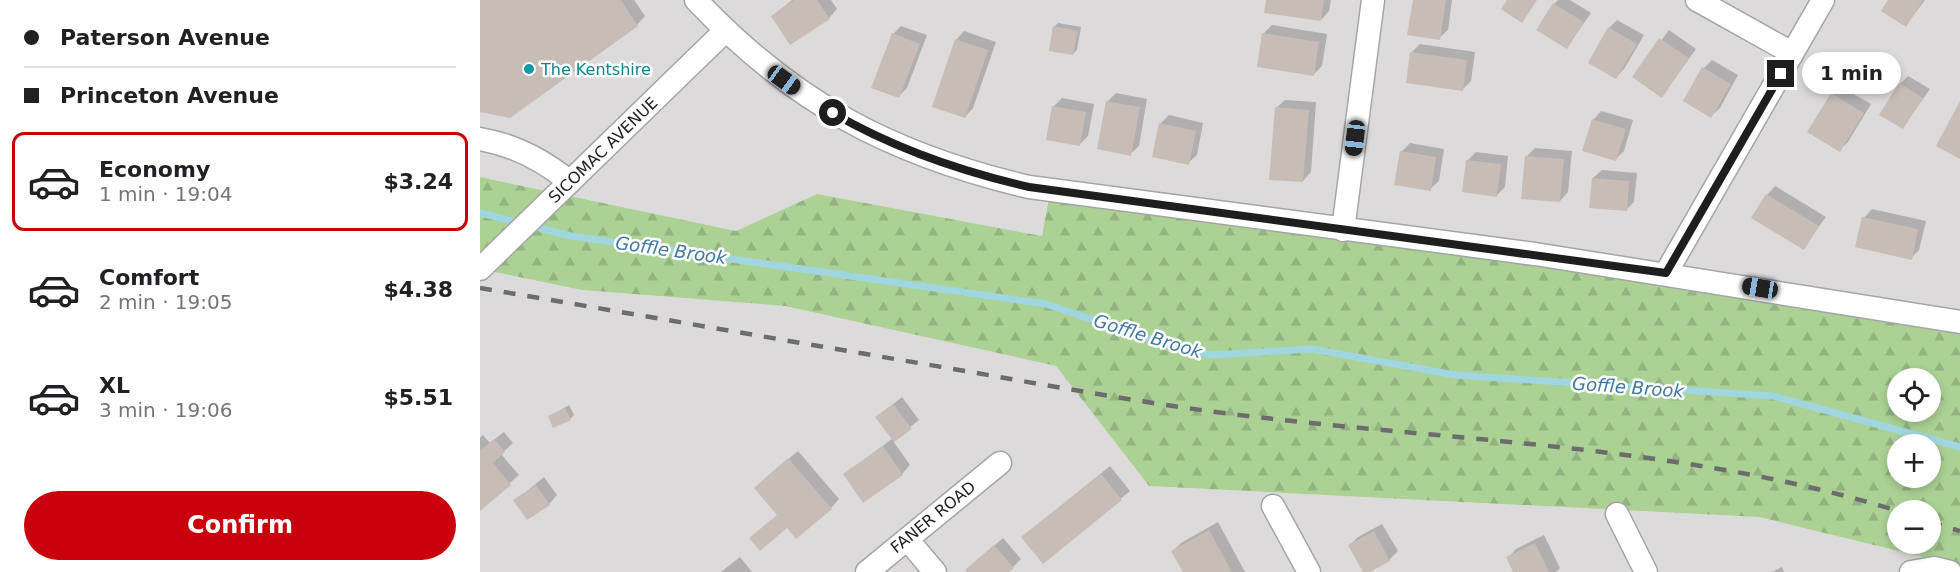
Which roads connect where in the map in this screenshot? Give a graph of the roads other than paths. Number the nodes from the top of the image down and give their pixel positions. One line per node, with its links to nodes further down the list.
1 (696, 0): 5 (street)
2 (1374, 0): 9 (street)
3 (1697, 0): 6 (street)
4 (1823, 0): 6 (street)
5 (725, 31): 8 (street, SICOMAC AVENUE); 9 (street)
6 (1792, 53): 11 (street)
7 (480, 139): 8 (street)
8 (570, 182): 10 (street, SICOMAC AVENUE)
9 (1343, 230): 11 (street)
10 (480, 269)
11 (1666, 273): 12 (street)
12 (1960, 321)
13 (1000, 463): 16 (street, FANER ROAD)
14 (1273, 506): 19 (street)
15 (1617, 514): 20 (street)
16 (907, 539): 17 (street, FANER ROAD); 18 (street)
17 (867, 572)
18 (935, 572)
19 (1309, 572)
20 (1646, 572)
21 (1911, 572): 22 (street)
22 (1950, 572)

